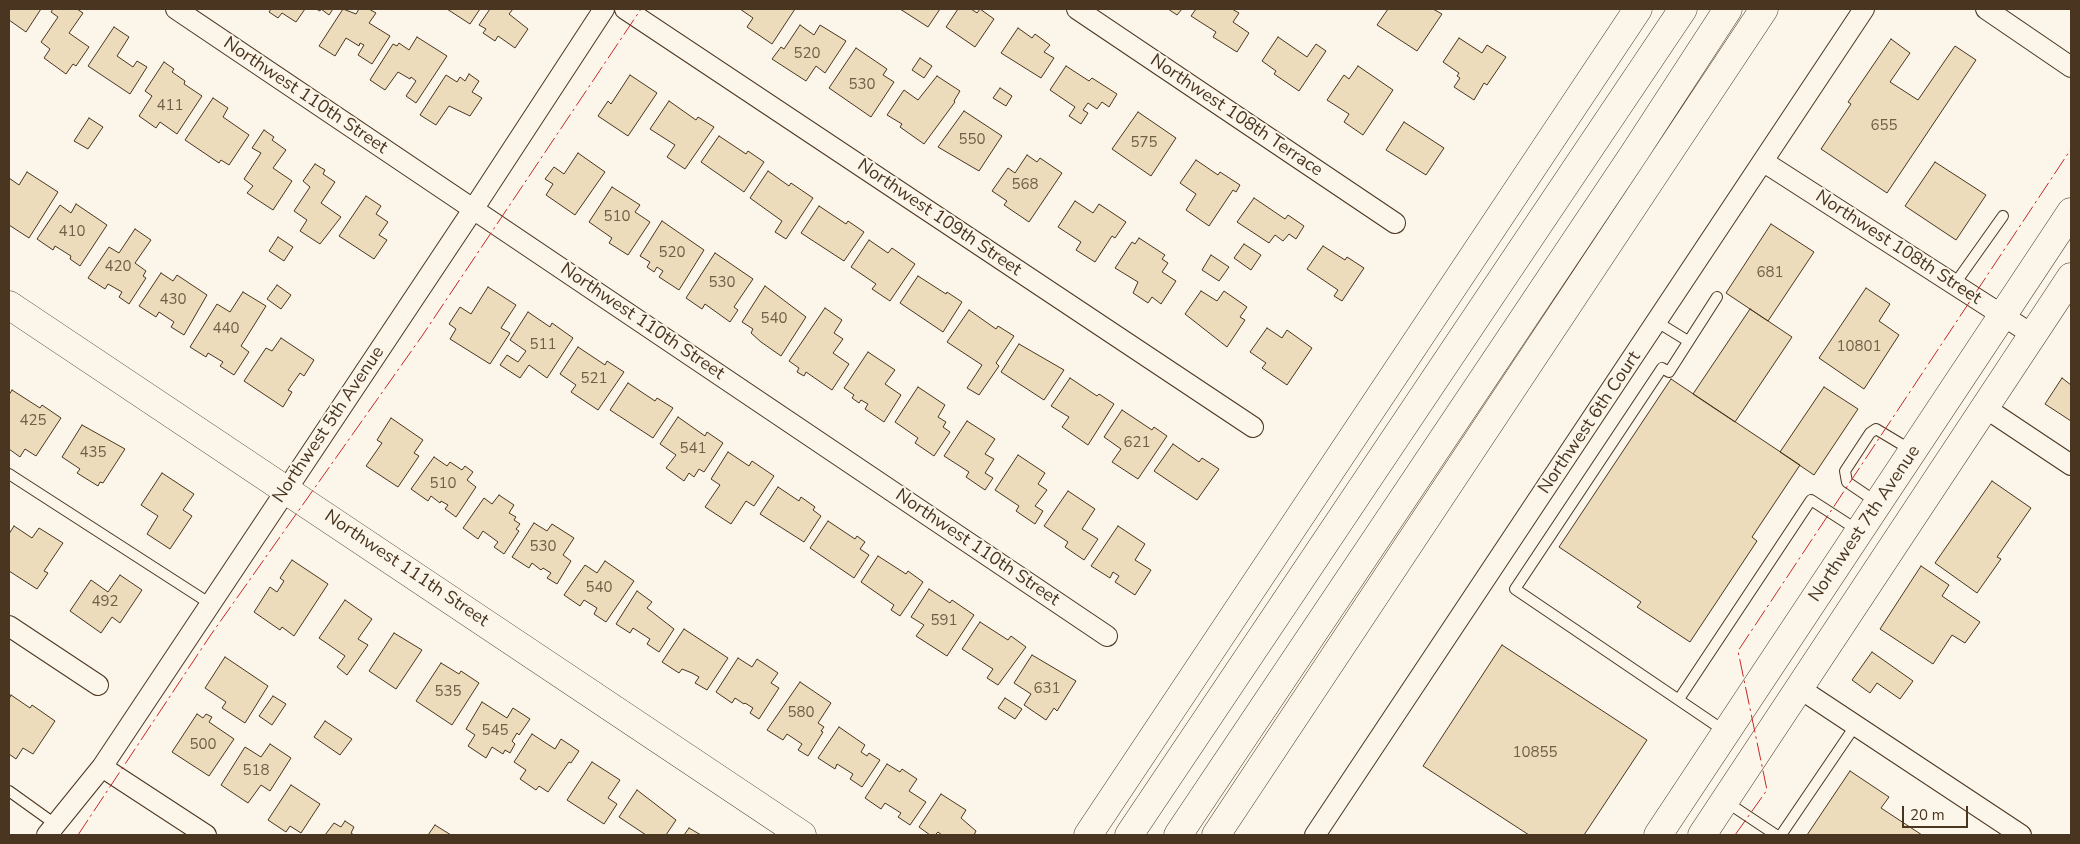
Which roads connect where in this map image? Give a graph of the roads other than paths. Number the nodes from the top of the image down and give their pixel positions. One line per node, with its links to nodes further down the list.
1 (176, 9): 15 (street, Northwest 110th Street)
2 (604, 9): 15 (street, Northwest 5th Avenue)
3 (625, 9): 28 (street, Northwest 109th Street)
4 (1077, 9): 18 (street, Northwest 108th Terrace)
5 (1622, 9): 13 (main road)
6 (1638, 9): 13 (main road)
7 (1683, 9): 50 (main road)
8 (1728, 9): 51 (main road)
9 (1764, 9): 52 (main road)
10 (1864, 9): 14 (street, Northwest 6th Court)
11 (1986, 9): 12 (street)
12 (2071, 67)
13 (1569, 114): 49 (main road)
14 (1764, 162): 20 (street, Northwest 108th Street); 24 (street, Northwest 6th Court)
15 (474, 208): 32 (street, Northwest 5th Avenue); 37 (street, Northwest 110th Street)
16 (2071, 212): 23 (main road, Northwest 7th Avenue)
17 (2003, 216): 20 (lane)
18 (1395, 223)
19 (2071, 278): 25 (main road, Northwest 7th Avenue)
20 (1954, 285): 23 (street, Northwest 108th Street)
21 (1717, 297): 26 (lane)
22 (9, 304): 32 (main road, Northwest 111th Street)
23 (2003, 315): 25 (street, Northwest 108th Street); 29 (main road, Northwest 7th Avenue)
24 (1657, 322): 26 (lane); 53 (street, Northwest 6th Court)
25 (2033, 334): 27 (main road, Northwest 7th Avenue)
26 (1688, 341): 40 (lane)
27 (1984, 407): 30 (street); 39 (main road, Northwest 7th Avenue)
28 (1252, 427)
29 (1913, 452): 33 (main road, Northwest 7th Avenue); 33 (lane)
30 (2071, 465)
31 (9, 474): 35 (lane)
32 (286, 489): 35 (street, Northwest 5th Avenue); 48 (main road, Northwest 111th Street)
33 (1879, 503): 34 (main road, Northwest 7th Avenue)
34 (1860, 532): 39 (main road); 40 (lane); 42 (main road, Northwest 7th Avenue)
35 (209, 603): 43 (street, Northwest 5th Avenue)
36 (9, 626): 38 (street)
37 (1107, 636)
38 (98, 685)
39 (1799, 688): 41 (street); 45 (main road, Northwest 7th Avenue)
40 (1679, 699): 42 (lane)
41 (1855, 726): 58 (lane); 59 (street)
42 (1726, 732): 54 (main road, Northwest 7th Avenue); 55 (main road)
43 (102, 767): 46 (street, Northwest 5th Avenue); 47 (street)
44 (9, 791): 46 (lane)
45 (1725, 801): 56 (main road, Northwest 7th Avenue); 57 (lane)
46 (51, 830)
47 (206, 835)
48 (802, 835)
49 (1088, 835)
50 (1129, 835)
51 (1178, 835)
52 (1216, 835)
53 (1315, 835)
54 (1658, 835)
55 (1687, 835)
56 (1702, 835)
57 (1776, 835)
58 (1781, 835)
59 (2021, 835)

